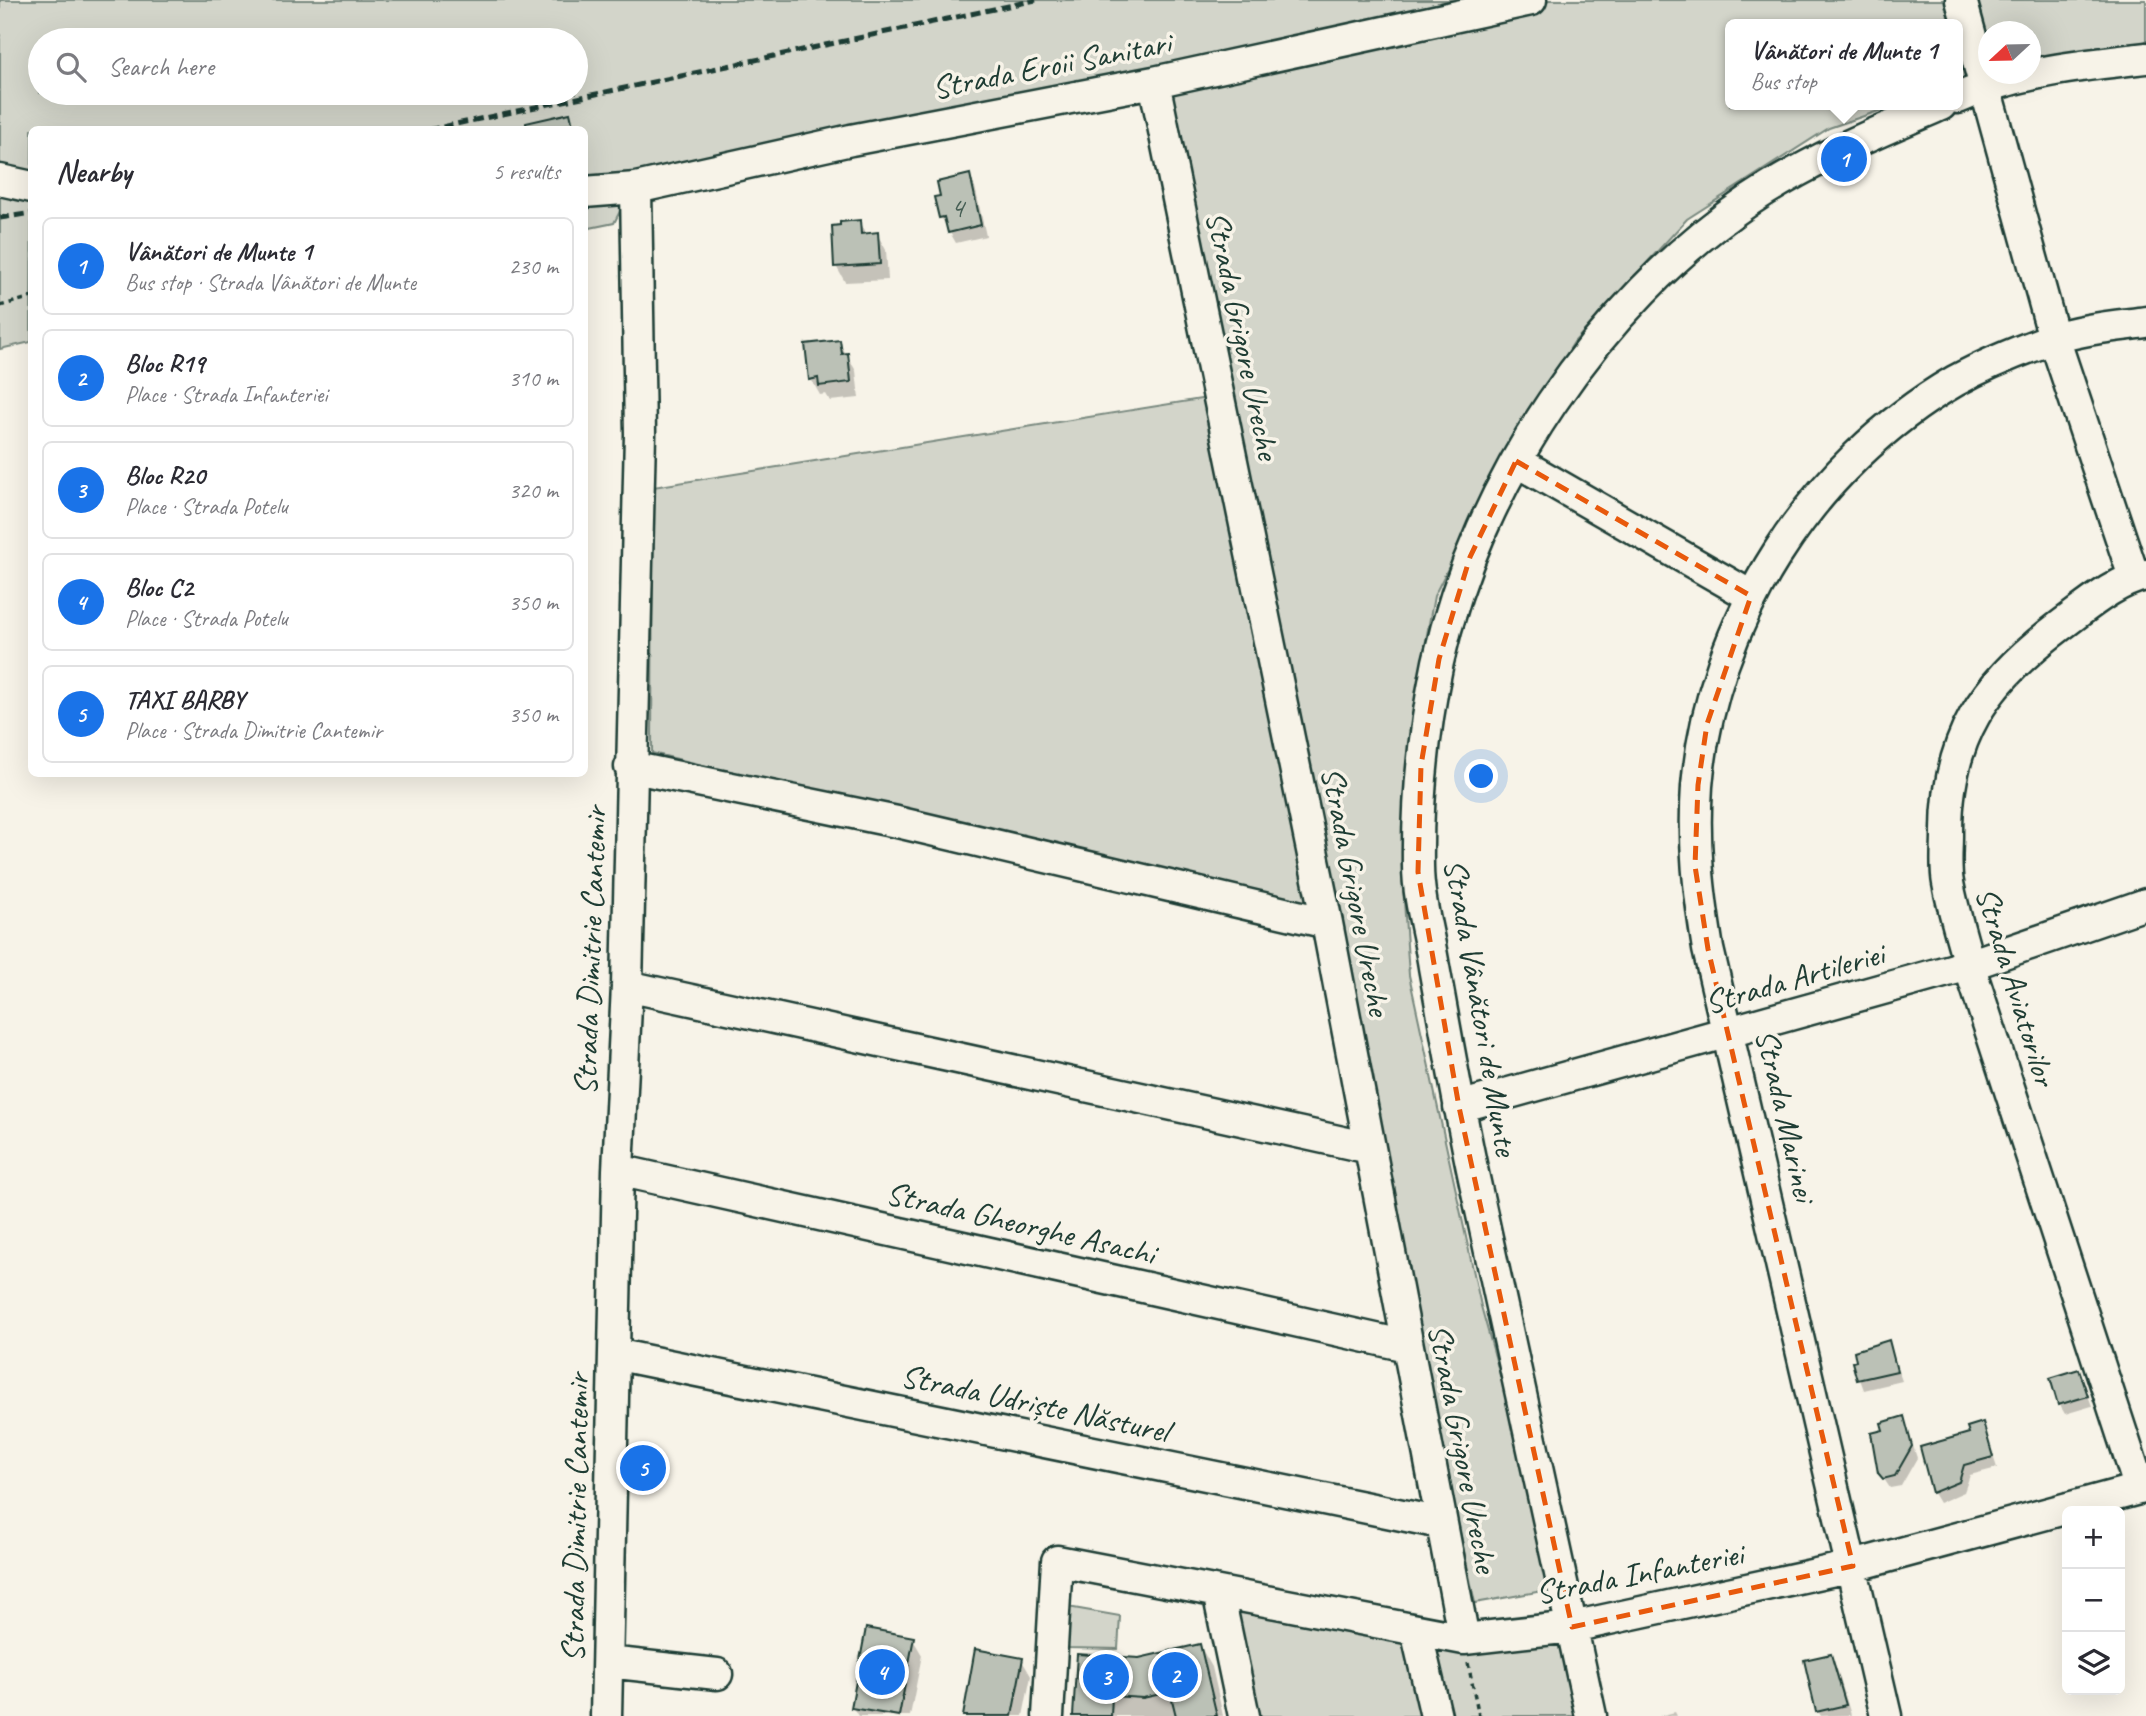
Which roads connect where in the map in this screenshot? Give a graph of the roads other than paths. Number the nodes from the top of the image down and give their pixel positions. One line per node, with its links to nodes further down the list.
1 (1531, 0): 4 (street, Strada Eroii Sanitari)
2 (1961, 0): 5 (street)
3 (2146, 58): 5 (street)
4 (1154, 82): 9 (street, Strada Eroii Sanitari); 18 (street, Strada Grigore Ureche)
5 (1971, 92): 12 (street)
6 (1929, 110): 13 (street, Strada Vânători de Munte)
7 (0, 180): 8 (street)
8 (28, 186)
9 (636, 188): 10 (street, Strada Eroii Sanitari); 16 (street, Strada Dimitrie Cantemir)
10 (588, 192)
11 (2146, 323): 12 (street, Strada Marinei)
12 (2054, 338): 14 (street); 15 (street, Strada Marinei)
13 (1516, 461): 15 (street); 22 (street, Strada Vânători de Munte)
14 (2140, 576): 19 (street, Strada Aviatorilor)
15 (1751, 596): 21 (street, Strada Marinei)
16 (630, 767): 18 (street); 20 (street, Strada Dimitrie Cantemir)
17 (2146, 904): 19 (street, Strada Artileriei)
18 (1327, 923): 23 (street, Strada Grigore Ureche)
19 (1969, 965): 21 (street, Strada Artileriei); 27 (street, Strada Aviatorilor)
20 (627, 986): 23 (street); 24 (street, Strada Dimitrie Cantemir)
21 (1730, 1033): 22 (street, Strada Artileriei); 29 (street, Strada Marinei)
22 (1459, 1107): 31 (street, Strada Vânători de Munte)
23 (1370, 1148): 25 (street, Strada Grigore Ureche)
24 (618, 1170): 25 (street, Strada Gheorghe Asachi); 26 (street, Strada Dimitrie Cantemir)
25 (1408, 1346): 28 (street, Strada Grigore Ureche)
26 (614, 1354): 28 (street, Strada Udriște Năsturel); 34 (street, Strada Dimitrie Cantemir)
27 (2143, 1488): 29 (street, Strada Infanteriei)
28 (1441, 1523): 33 (street, Strada Grigore Ureche)
29 (1853, 1566): 31 (street, Strada Infanteriei); 41 (street, Strada Marinei)
30 (1218, 1592): 32 (street, Strada Infanteriei); 37 (street, Strada Infanteriei); 38 (street)
31 (1572, 1627): 33 (street, Strada Infanteriei); 40 (street, Strada Vânători de Munte)
32 (1416, 1630): 33 (street, Strada Infanteriei); 39 (street)
33 (1464, 1639)
34 (608, 1662): 35 (street); 36 (street, Strada Dimitrie Cantemir)
35 (717, 1674)
36 (607, 1716)
37 (1048, 1716)
38 (1244, 1716)
39 (1436, 1716)
40 (1591, 1716)
41 (1886, 1716)

